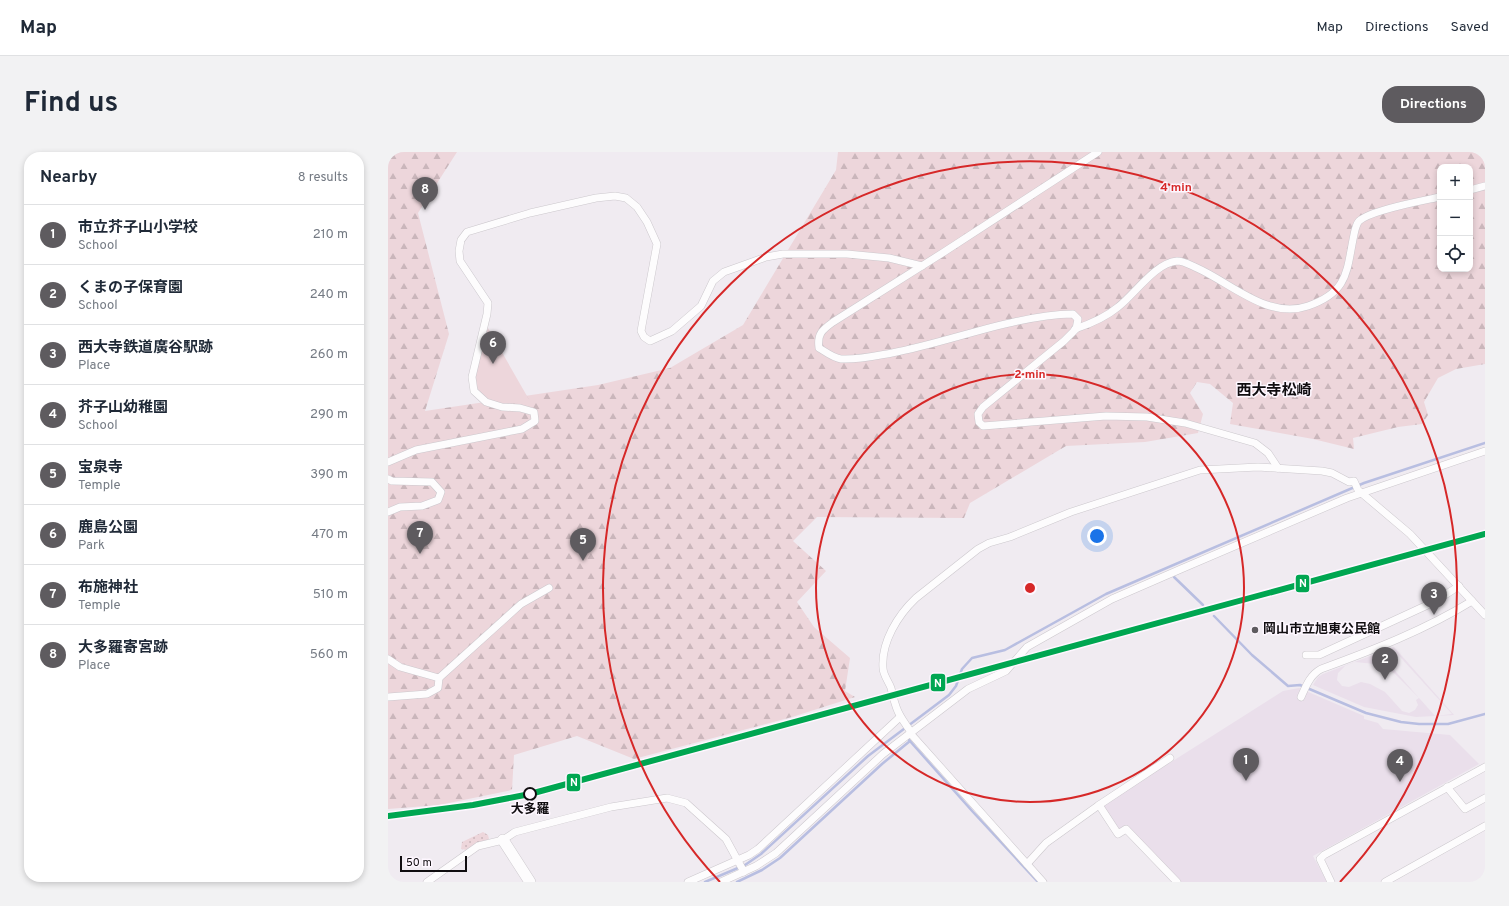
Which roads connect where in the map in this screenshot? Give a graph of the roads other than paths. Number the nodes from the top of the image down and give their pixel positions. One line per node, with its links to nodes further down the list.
1 (1098, 152): 5 (street)
2 (1485, 186): 3 (street)
3 (1473, 189)
4 (1437, 198): 6 (street)
5 (922, 266): 6 (street); 8 (street)
6 (1075, 329): 9 (street)
7 (1485, 451): 11 (street)
8 (388, 462)
9 (1278, 468): 11 (street); 22 (street)
10 (388, 479): 12 (street)
11 (1358, 489): 13 (street); 23 (street)
12 (388, 512)
13 (1459, 586): 15 (street); 17 (street)
14 (549, 588): 19 (street)
15 (1472, 601): 16 (street); 20 (street)
16 (1485, 615)
17 (1306, 655)
18 (388, 659): 19 (street)
19 (439, 678): 21 (street)
20 (1302, 693)
21 (388, 697)
22 (900, 716): 23 (street); 32 (street)
23 (909, 730): 31 (street); 32 (street)
24 (1170, 758): 28 (street)
25 (1485, 767): 26 (street)
26 (1447, 787): 27 (street); 39 (street)
27 (1485, 798)
28 (1099, 805): 31 (street); 38 (street)
29 (1485, 826): 40 (street)
30 (503, 840): 32 (street); 33 (street); 34 (street)
31 (1027, 864): 37 (street)
32 (741, 866): 35 (street); 36 (street)
33 (428, 882)
34 (530, 882)
35 (688, 882)
36 (721, 882)
37 (1043, 882)
38 (1177, 882)
39 (1331, 882)
40 (1385, 882)

